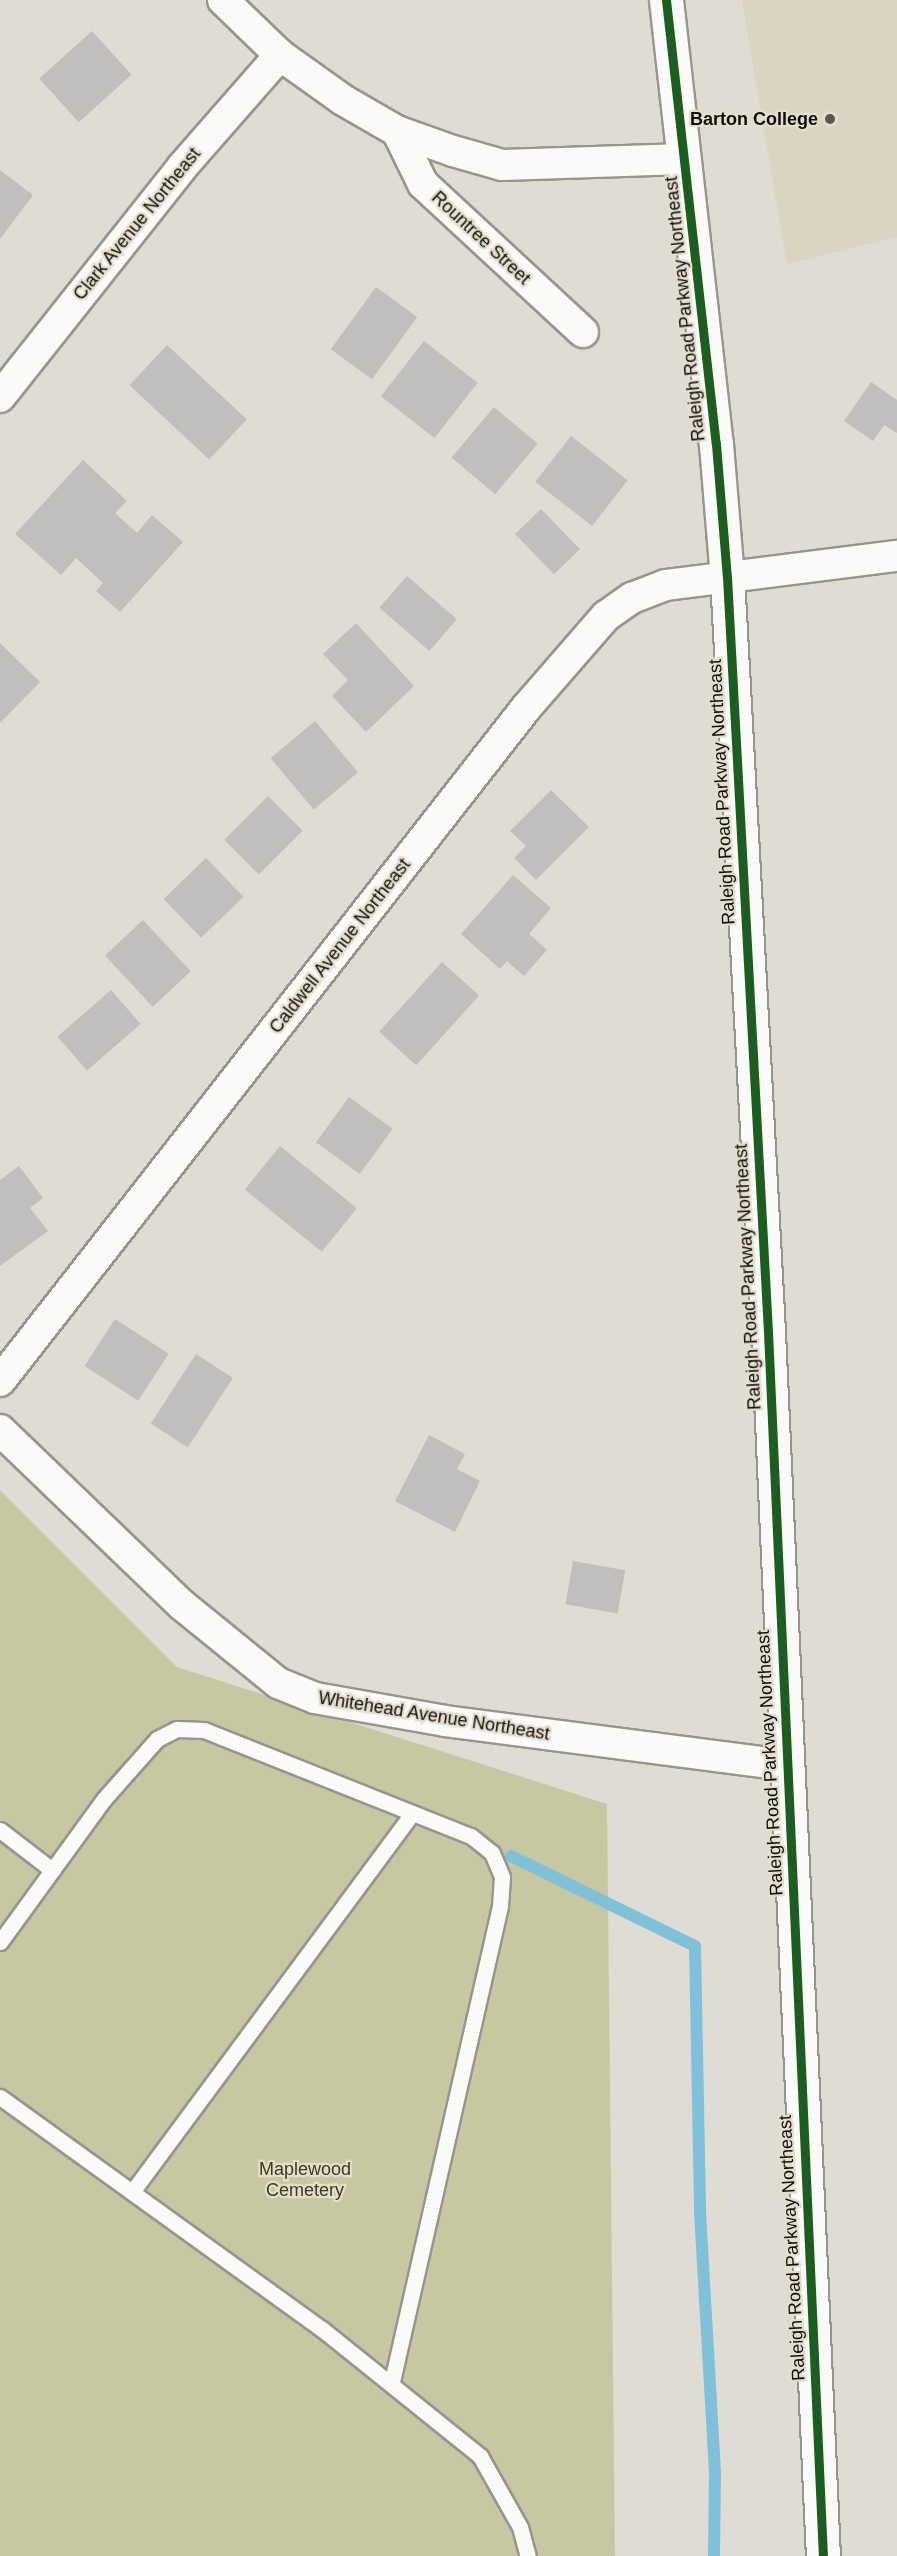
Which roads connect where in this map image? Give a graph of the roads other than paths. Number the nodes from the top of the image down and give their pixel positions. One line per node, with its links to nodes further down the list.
1 (223, 0): 3 (street)
2 (666, 0): 5 (street, Raleigh Road Parkway Northeast)
3 (280, 56): 4 (street); 7 (street, Clark Avenue Northeast)
4 (397, 131): 5 (street); 6 (street, Rountree Street)
5 (685, 159): 9 (street, Raleigh Road Parkway Northeast)
6 (583, 332)
7 (0, 397)
8 (897, 556): 9 (street, Caldwell Avenue Northeast)
9 (726, 576): 10 (street, Caldwell Avenue Northeast); 12 (street, Raleigh Road Parkway Northeast)
10 (0, 1382)
11 (0, 1430): 12 (street, Whitehead Avenue Northeast)
12 (786, 1765): 21 (street, Raleigh Road Parkway Northeast)
13 (412, 1813): 15 (lane); 18 (lane); 19 (lane)
14 (0, 1830): 15 (lane)
15 (52, 1870): 16 (lane)
16 (0, 1942)
17 (0, 2097): 18 (lane)
18 (132, 2192): 19 (lane)
19 (391, 2384): 20 (lane)
20 (528, 2556)
21 (823, 2556)

